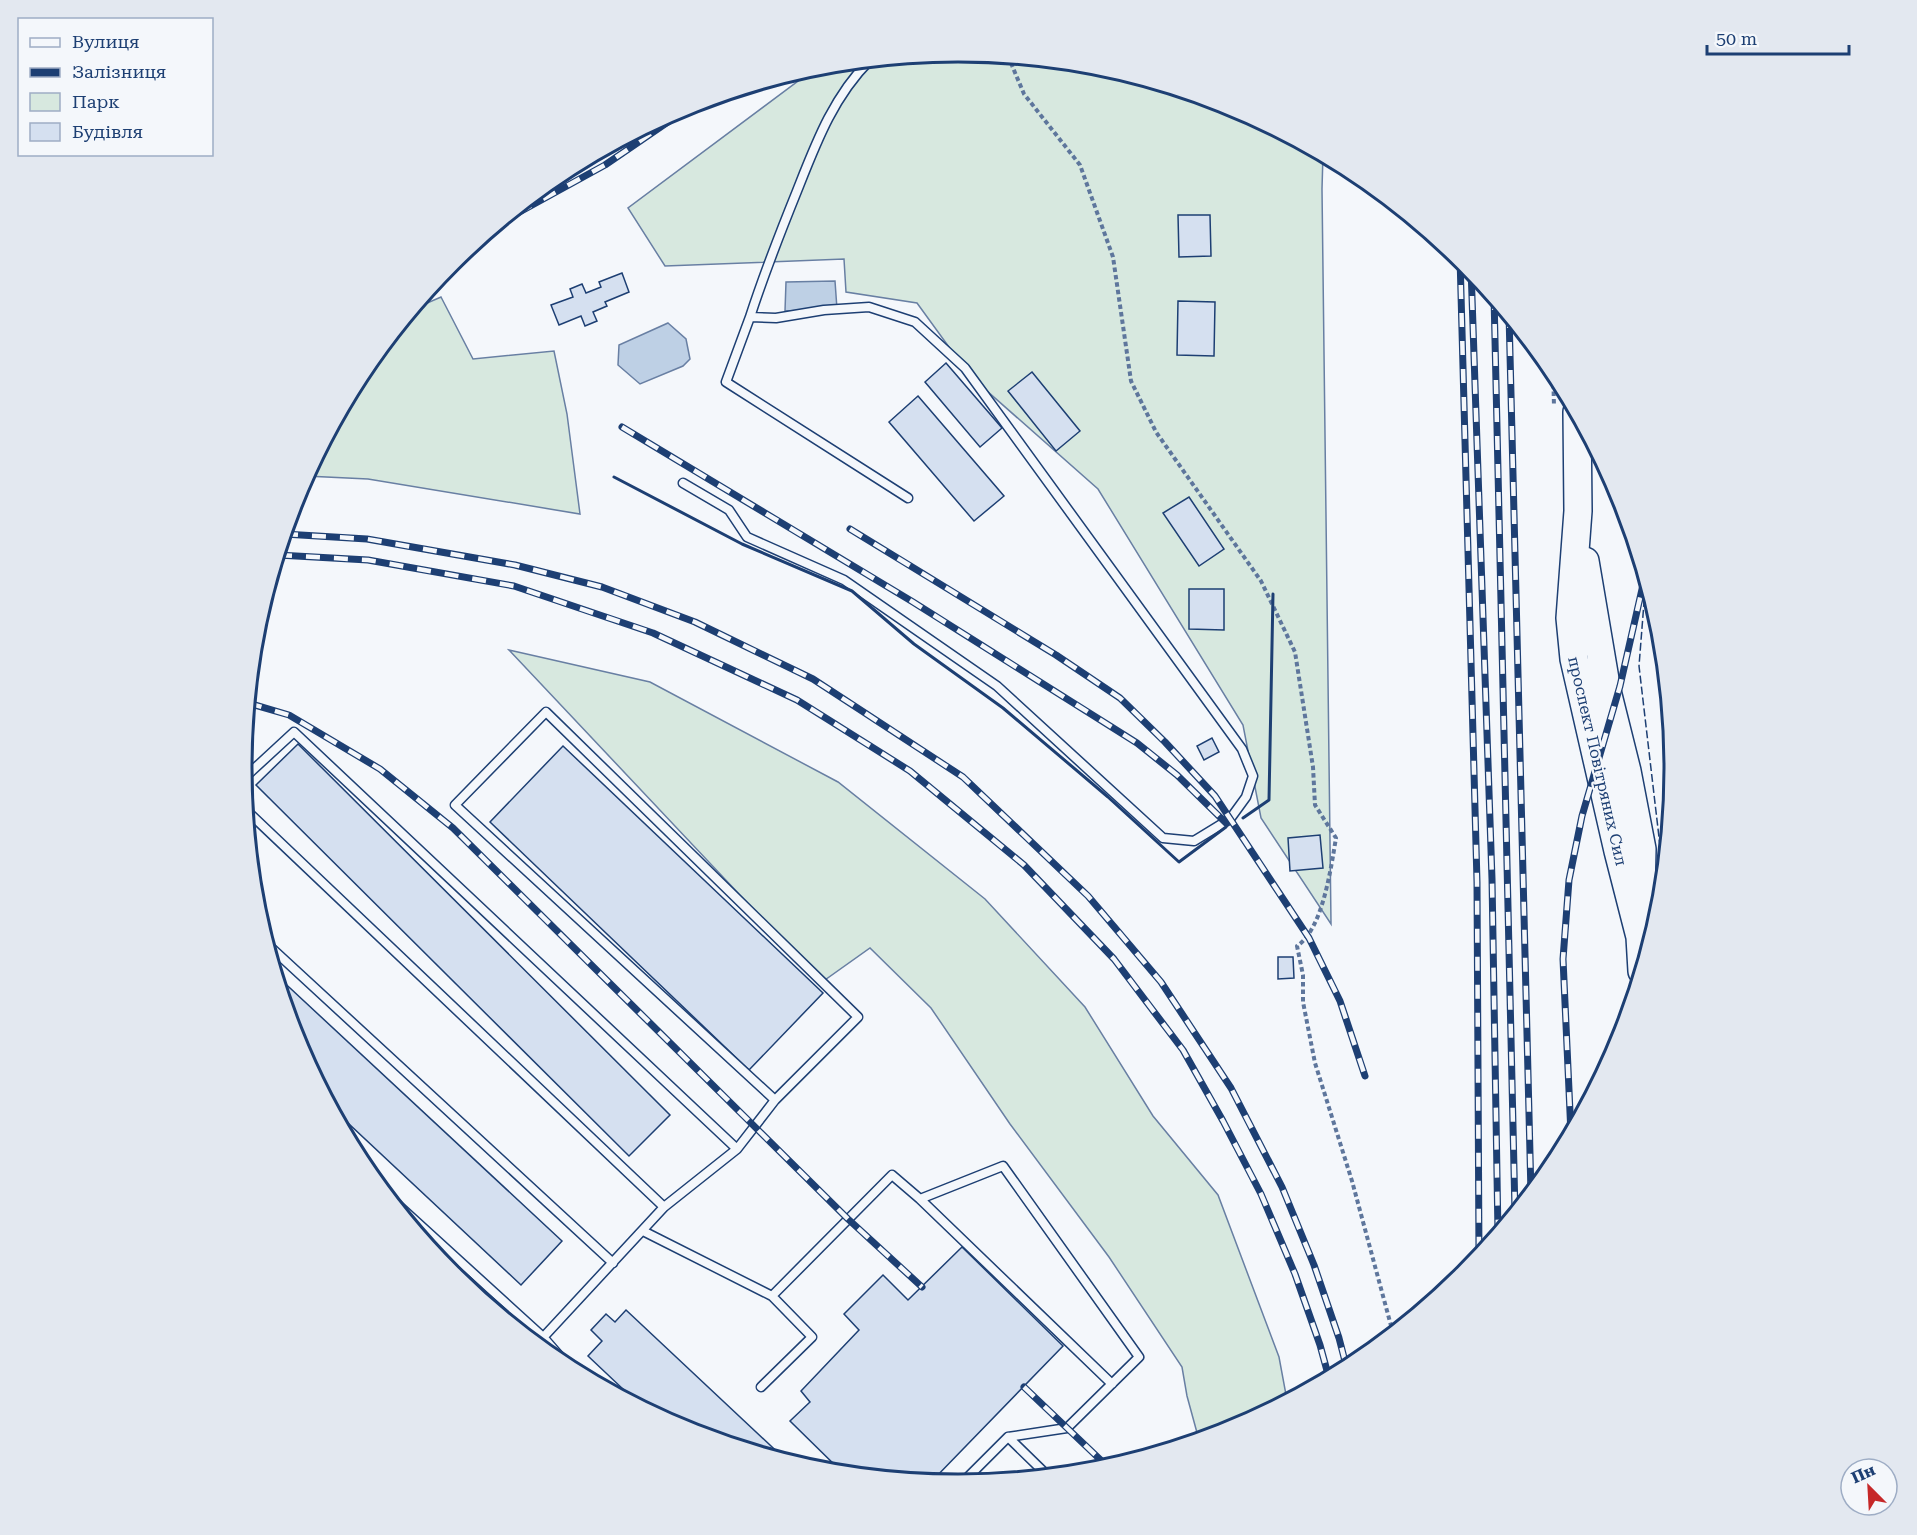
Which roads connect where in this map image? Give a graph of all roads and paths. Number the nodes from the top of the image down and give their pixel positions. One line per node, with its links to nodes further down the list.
1 (1011, 64): 20 (path)
2 (861, 69): 3 (lane)
3 (750, 316): 5 (lane); 6 (lane)
4 (1577, 428): 9 (main road, проспект Повітряних Сил)
5 (683, 483)
6 (908, 498)
7 (252, 771): 12 (lane)
8 (254, 818): 14 (lane)
9 (1641, 947)
10 (278, 953): 17 (lane)
11 (775, 1100): 11 (lane); 12 (lane)
12 (737, 1149): 14 (lane)
13 (920, 1199): 18 (lane); 22 (lane); 22 (lane)
14 (664, 1207): 15 (lane)
15 (643, 1231): 17 (lane); 18 (lane)
16 (436, 1241): 19 (lane)
17 (613, 1263): 21 (lane)
18 (772, 1296): 23 (lane)
19 (508, 1311)
20 (1391, 1326)
21 (543, 1338)
22 (1112, 1384): 24 (lane)
23 (762, 1387)
24 (1008, 1437): 25 (lane); 26 (lane)
25 (1040, 1468)
26 (972, 1473)

